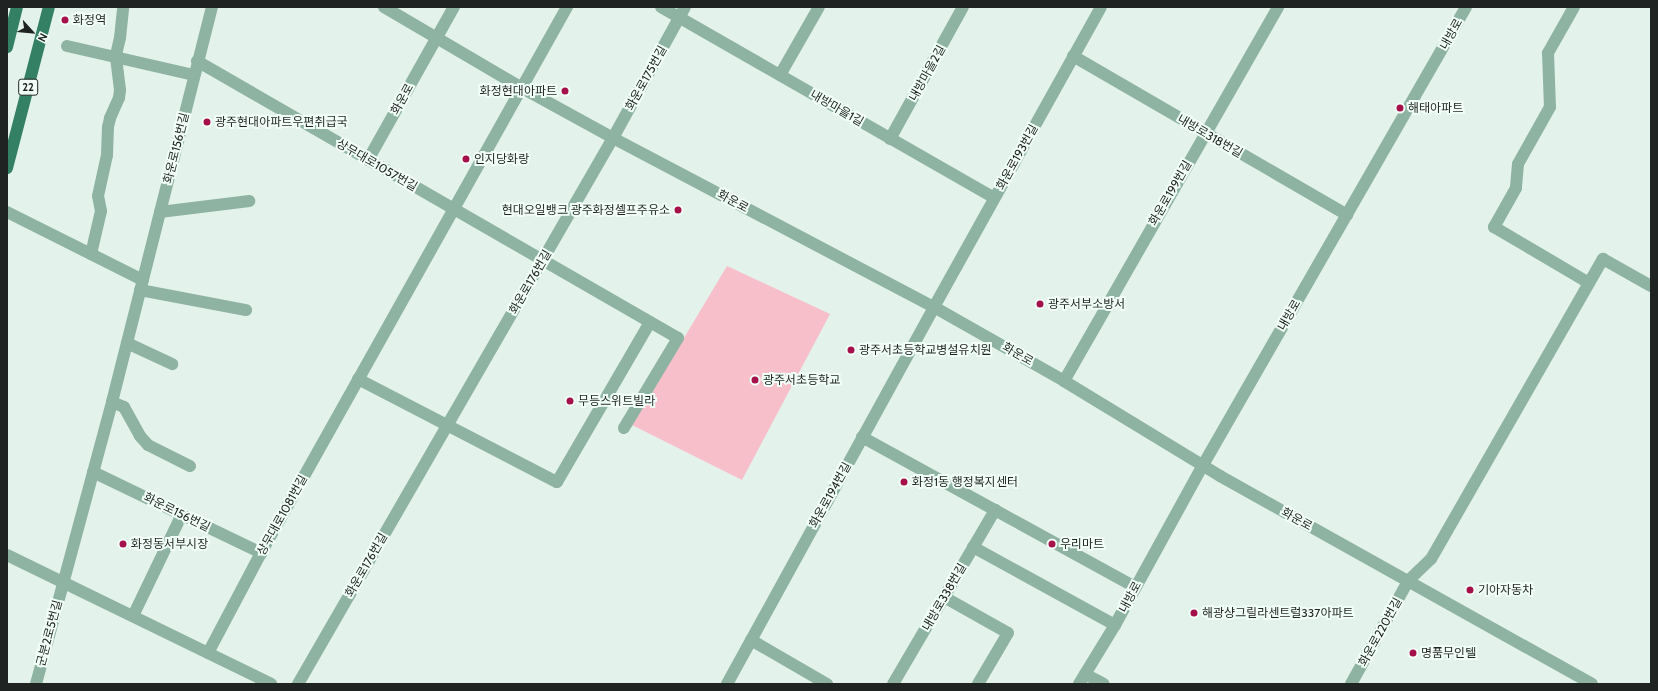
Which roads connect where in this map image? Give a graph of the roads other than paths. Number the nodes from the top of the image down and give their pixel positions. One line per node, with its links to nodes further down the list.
1 (17, 7): 18 (main road)
2 (49, 7): 29 (main road, 22)
3 (123, 7): 20 (street)
4 (212, 7): 21 (street, 화운로156번길)
5 (384, 7): 16 (street, 화운로)
6 (454, 7): 16 (street, 화운로)
7 (567, 7): 24 (street)
8 (661, 7): 15 (street)
9 (819, 7): 23 (street)
10 (963, 7): 27 (street, 내방마을2길)
11 (1101, 7): 19 (street, 화운로193번길)
12 (1278, 7): 25 (street, 화운로199번길)
13 (1466, 7): 35 (street, 내방로)
14 (1574, 7): 38 (street)
15 (683, 12): 23 (street, 내방마을1길); 26 (street, 화운로175번길)
16 (436, 38): 24 (street, 화운로); 28 (street, 화운로)
17 (68, 46): 20 (street)
18 (7, 47)
19 (1073, 56): 25 (street, 내방로318번길); 30 (street, 화운로193번길)
20 (116, 57): 22 (street); 36 (street)
21 (197, 61): 22 (street, 화운로156번길); 28 (street, 상무대로1057번길)
22 (194, 74): 34 (street, 화운로156번길)
23 (780, 75): 27 (street, 내방마을1길)
24 (522, 88): 26 (street, 화운로); 32 (street)
25 (1204, 133): 35 (street, 내방로318번길); 47 (street, 화운로199번길)
26 (613, 138): 37 (street, 화운로176번길); 41 (street, 화운로)
27 (890, 139): 30 (street, 내방마을1길)
28 (368, 160): 32 (street, 상무대로1057번길)
29 (7, 168)
30 (994, 198): 41 (street, 화운로193번길)
31 (249, 201): 34 (street)
32 (453, 208): 37 (street, 상무대로1057번길); 46 (street)
33 (7, 212): 36 (street)
34 (160, 212): 39 (street, 화운로156번길)
35 (1347, 215): 52 (street, 내방로)
36 (91, 254): 39 (street)
37 (543, 259): 43 (street, 상무대로1057번길); 49 (street, 화운로176번길)
38 (1589, 283): 40 (street, 화운로220번길); 60 (street, 화운로220번길)
39 (142, 285): 42 (street); 44 (street, 화운로156번길)
40 (1651, 286)
41 (934, 306): 47 (street, 화운로); 51 (street, 화운로194번길)
42 (246, 310)
43 (654, 324): 49 (street); 50 (street, 상무대로1057번길)
44 (127, 343): 45 (street); 48 (street, 화운로156번길)
45 (172, 364)
46 (358, 379): 49 (street); 58 (street, 상무대로1081번길)
47 (1064, 380): 52 (street, 화운로)
48 (112, 402): 53 (street); 54 (street, 화운로156번길)
49 (447, 426): 72 (street, 화운로176번길)
50 (624, 428)
51 (862, 437): 55 (street); 66 (street, 화운로194번길)
52 (1203, 465): 60 (street, 화운로); 62 (street, 내방로)
53 (190, 466)
54 (94, 472): 56 (street, 화운로156번길); 61 (street, 화운로156번길)
55 (995, 510): 57 (street, 내방로338번길); 62 (street)
56 (182, 514): 58 (street, 화운로156번길); 64 (street)
57 (973, 547): 63 (street, 내방로338번길); 65 (street, 내방로)
58 (261, 552): 67 (street, 상무대로1081번길)
59 (7, 555): 61 (street)
60 (1408, 581): 78 (street, 화운로220번길); 79 (street, 화운로)
61 (63, 582): 64 (street); 70 (street, 군분2로5번길)
62 (1135, 587): 65 (street, 내방로)
63 (944, 597): 75 (street, 내방로338번길); 76 (street)
64 (133, 616): 67 (street)
65 (1115, 625): 69 (street, 내방로)
66 (751, 640): 68 (street); 73 (street, 화운로194번길)
67 (208, 653): 71 (street)
68 (808, 679): 74 (street)
69 (1082, 679): 77 (street)
70 (36, 684)
71 (271, 684)
72 (298, 684)
73 (727, 684)
74 (827, 684)
75 (894, 684)
76 (978, 684)
77 (1104, 684)
78 (1351, 684)
79 (1592, 684)

